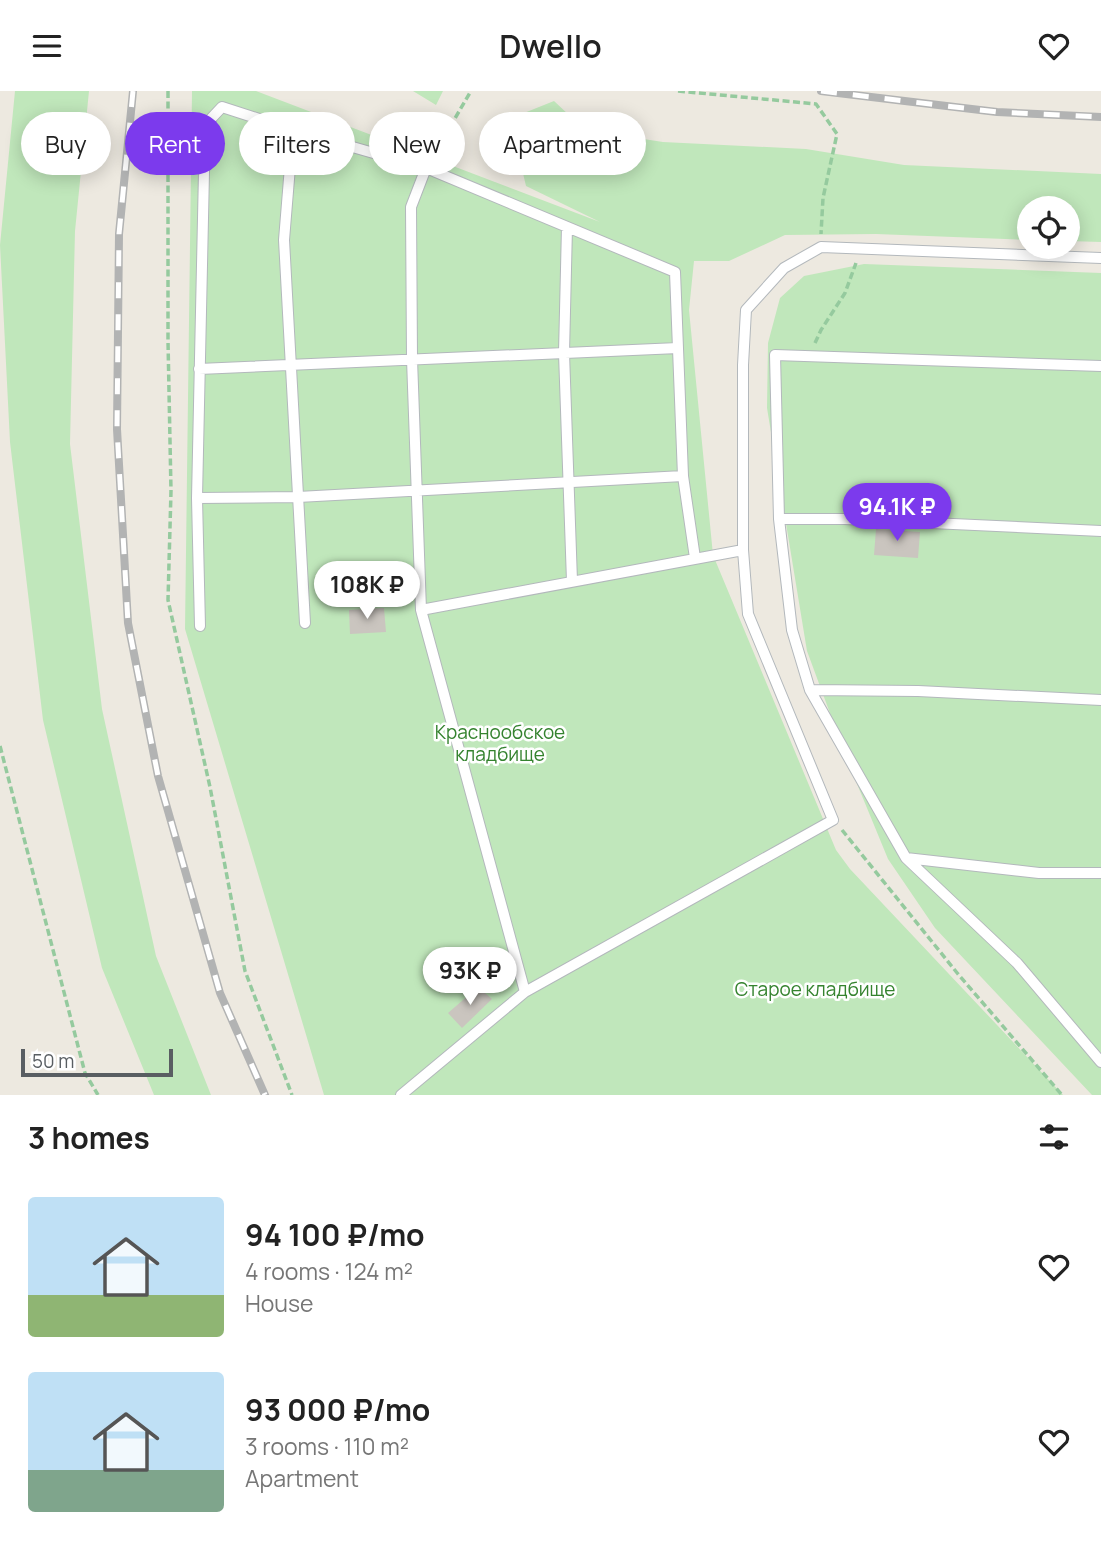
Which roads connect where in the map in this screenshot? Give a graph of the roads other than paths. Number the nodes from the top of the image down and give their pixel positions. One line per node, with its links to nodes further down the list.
1 (239, 113): 12 (lane)
2 (289, 175): 10 (lane)
3 (423, 175): 9 (lane)
4 (443, 175): 5 (lane)
5 (568, 227): 7 (lane); 8 (lane)
6 (1101, 258): 20 (lane)
7 (678, 348): 8 (lane); 13 (lane)
8 (564, 353): 9 (lane); 14 (lane)
9 (412, 359): 10 (lane); 15 (lane)
10 (292, 364): 12 (lane); 16 (lane)
11 (1101, 366): 18 (lane)
12 (199, 369): 17 (lane)
13 (683, 476): 14 (lane); 21 (lane)
14 (570, 482): 15 (lane); 22 (lane)
15 (417, 490): 16 (lane); 23 (lane)
16 (298, 497): 17 (lane); 24 (lane)
17 (197, 498): 25 (lane)
18 (779, 519): 19 (lane); 26 (lane)
19 (1101, 531)
20 (743, 551): 21 (lane); 30 (lane)
21 (695, 558): 22 (lane)
22 (572, 581): 23 (lane)
23 (421, 610): 30 (lane)
24 (306, 623)
25 (200, 626)
26 (810, 690): 27 (lane); 28 (lane)
27 (1101, 700)
28 (906, 858): 29 (lane); 31 (lane)
29 (1101, 873)
30 (524, 992): 32 (lane)
31 (1100, 1059)
32 (401, 1095)

